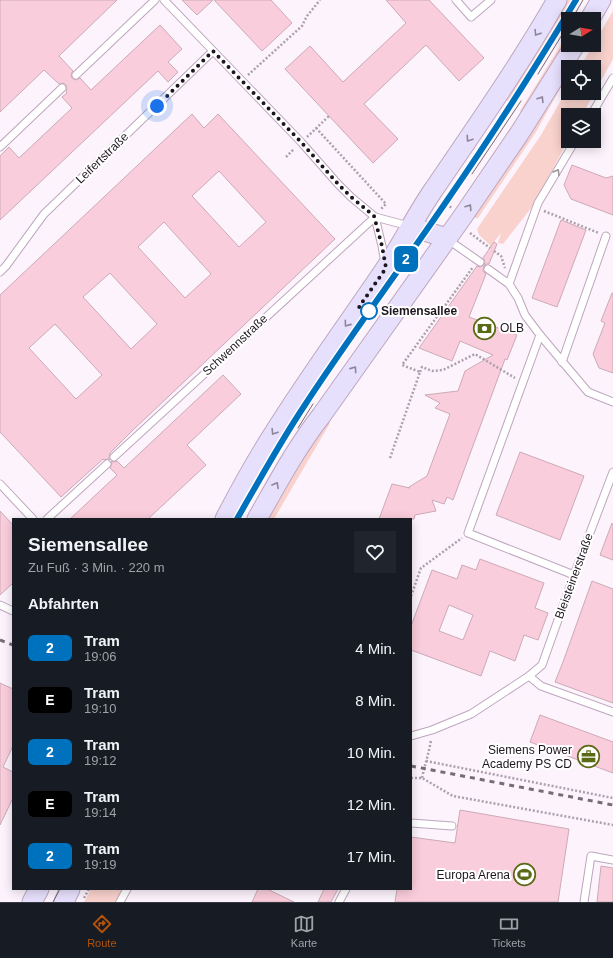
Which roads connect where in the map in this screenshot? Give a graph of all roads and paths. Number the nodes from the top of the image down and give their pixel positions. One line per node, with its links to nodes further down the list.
1 (155, 0): 11 (lane)
2 (164, 0): 9 (lane)
3 (320, 0): 13 (path)
4 (456, 0): 5 (lane)
5 (491, 0)
6 (557, 0): 21 (main road, one-way to 21)
7 (601, 0): 8 (main road)
8 (594, 12)
9 (213, 51): 13 (lane); 30 (lane, Leifertstraße)
10 (571, 52): 24 (main road, one-way to 10)
11 (76, 75)
12 (613, 78): 15 (lane)
13 (242, 81): 20 (lane)
14 (62, 88): 17 (lane)
15 (595, 108)
16 (316, 128): 20 (path)
17 (0, 147)
18 (571, 148): 19 (lane, one-way to 18)
19 (537, 206): 23 (path); 31 (lane)
20 (374, 216): 21 (lane); 28 (lane); 37 (lane, Schwennstraße)
21 (411, 227): 24 (main road); 28 (main road)
22 (469, 232): 25 (path)
23 (606, 236): 33 (lane)
24 (447, 238): 27 (lane); 45 (main road, one-way to 24)
25 (490, 248)
26 (494, 251): 31 (path)
27 (479, 261): 34 (path)
28 (386, 268): 44 (main road, one-way to 44)
29 (488, 269): 31 (lane)
30 (0, 272)
31 (509, 284): 32 (lane)
32 (540, 335): 33 (lane); 35 (lane)
33 (562, 362): 36 (lane)
34 (420, 372): 35 (path); 38 (path)
35 (523, 383): 46 (lane)
36 (613, 402)
37 (114, 457)
38 (390, 458)
39 (107, 464): 43 (lane)
40 (613, 472): 47 (lane, Bleisteinerstraße)
41 (0, 484): 42 (lane)
42 (32, 518)
43 (48, 518)
44 (226, 518)
45 (258, 518)
46 (468, 533): 47 (lane); 48 (path)
47 (574, 575): 51 (lane, Bleisteinerstraße)
48 (412, 593)
49 (0, 605): 50 (lane)
50 (12, 611)
51 (529, 676): 52 (lane); 53 (lane, Bleisteinerstraße)
52 (613, 712)
53 (432, 730): 54 (lane, Bleisteinerstraße); 55 (path)
54 (412, 736)
55 (426, 761): 57 (path); 58 (path)
56 (412, 778): 57 (path)
57 (422, 778): 60 (path)
58 (613, 798)
59 (412, 823): 61 (lane)
60 (613, 825)
61 (452, 826)
62 (613, 860): 71 (lane)
63 (38, 890): 67 (main road)
64 (70, 890): 68 (main road)
65 (126, 890): 69 (lane)
66 (345, 890): 70 (lane)
67 (32, 902)
68 (64, 902)
69 (120, 902)
70 (339, 902)
71 (584, 902)

